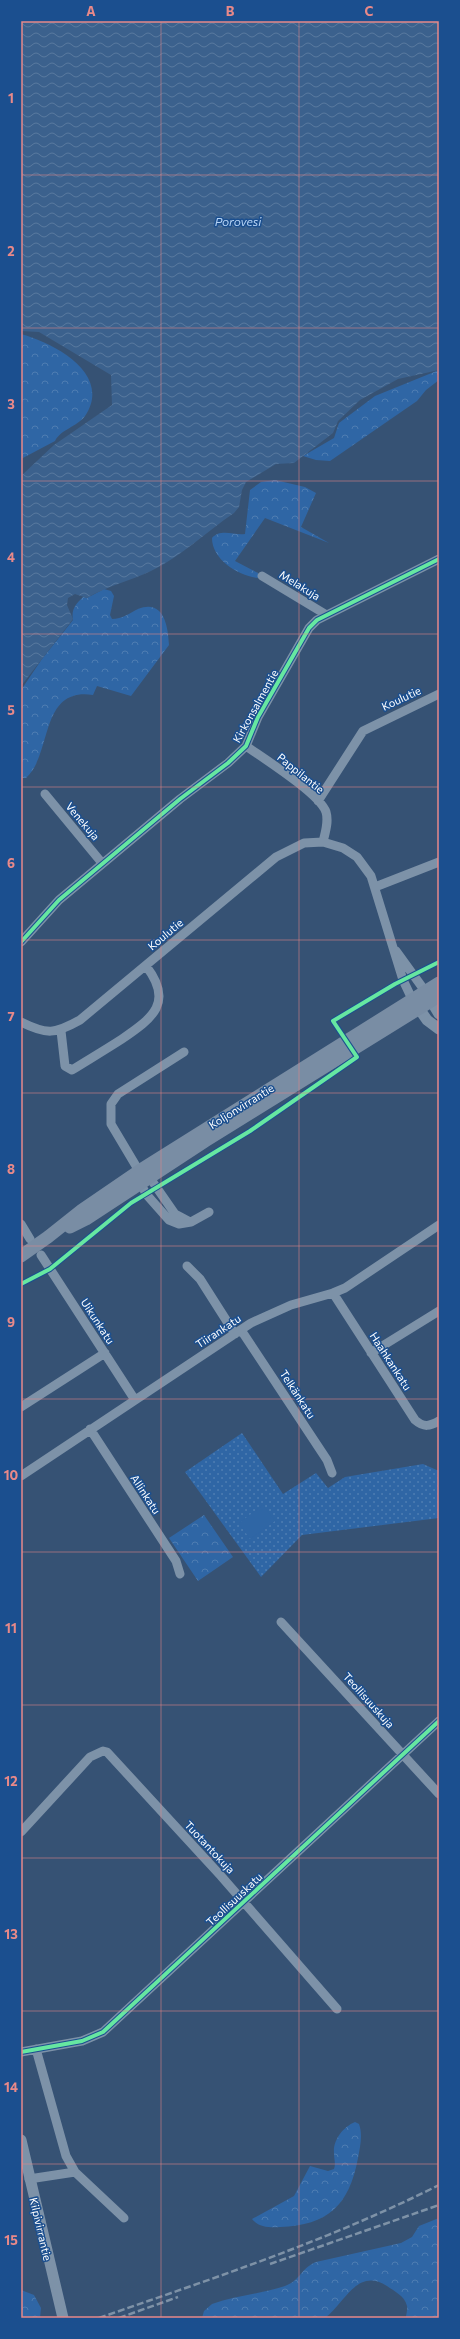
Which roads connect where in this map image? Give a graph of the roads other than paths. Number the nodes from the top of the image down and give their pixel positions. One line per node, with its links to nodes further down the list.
1 (439, 559): 3 (street, Kirkonsalmentie)
2 (262, 576): 3 (street, Melakuja)
3 (325, 614): 5 (street, Kirkonsalmentie)
4 (439, 694): 7 (street, Koulutie)
5 (246, 746): 7 (street, Pappilantie); 10 (street, Kirkonsalmentie)
6 (45, 794): 10 (street, Venekuja)
7 (318, 800): 8 (street, Pappilantie)
8 (323, 842): 11 (street); 14 (street, Koulutie)
9 (439, 862): 11 (street)
10 (102, 863): 12 (street, Kirkonsalmentie)
11 (375, 887): 13 (street)
12 (21, 942)
13 (390, 942): 16 (street); 17 (street)
14 (146, 966): 21 (street, Koulutie); 21 (street)
15 (439, 983): 16 (main road, Koljonvirrantie)
16 (432, 996): 17 (main road, Koljonvirrantie); 18 (street)
17 (416, 1004): 20 (street); 23 (main road, Koljonvirrantie)
18 (439, 1014)
19 (21, 1022): 21 (street)
20 (439, 1029)
21 (61, 1031)
22 (184, 1052): 23 (street)
23 (143, 1178): 25 (street); 25 (street); 30 (main road, Koljonvirrantie)
24 (209, 1212): 25 (street)
25 (191, 1222)
26 (21, 1224): 28 (street)
27 (439, 1225): 32 (street, Tiirankatu)
28 (30, 1238)
29 (41, 1255): 35 (street, Uikunkatu)
30 (21, 1256)
31 (187, 1266): 34 (street, Telkänkatu)
32 (333, 1293): 34 (street, Tiirankatu); 36 (street, Haahkankatu)
33 (439, 1311): 36 (street)
34 (238, 1332): 37 (street, Tiirankatu); 41 (street, Telkänkatu)
35 (105, 1353): 37 (street, Uikunkatu); 38 (street)
36 (371, 1353): 39 (street, Haahkankatu)
37 (135, 1400): 40 (street, Tiirankatu)
38 (21, 1407)
39 (439, 1421)
40 (90, 1429): 42 (street, Tiirankatu); 43 (street, Allinkatu)
41 (332, 1473)
42 (21, 1476)
43 (180, 1574)
44 (281, 1622): 46 (street, Teollisuuskuja)
45 (439, 1721): 46 (street, Teollisuuskatu)
46 (402, 1755): 47 (street, Teollisuuskuja); 49 (street, Teollisuuskatu)
47 (439, 1794)
48 (21, 1832): 49 (street, Tuotantokuja)
49 (244, 1902): 50 (street, Tuotantokuja); 51 (street, Teollisuuskatu)
50 (337, 2008)
51 (36, 2049): 52 (street, Teollisuuskatu); 54 (street)
52 (21, 2052)
53 (21, 2140): 55 (street, Kilpivirrantie)
54 (75, 2172): 55 (street); 56 (street)
55 (29, 2179): 57 (street, Kilpivirrantie)
56 (124, 2218)
57 (63, 2318)

